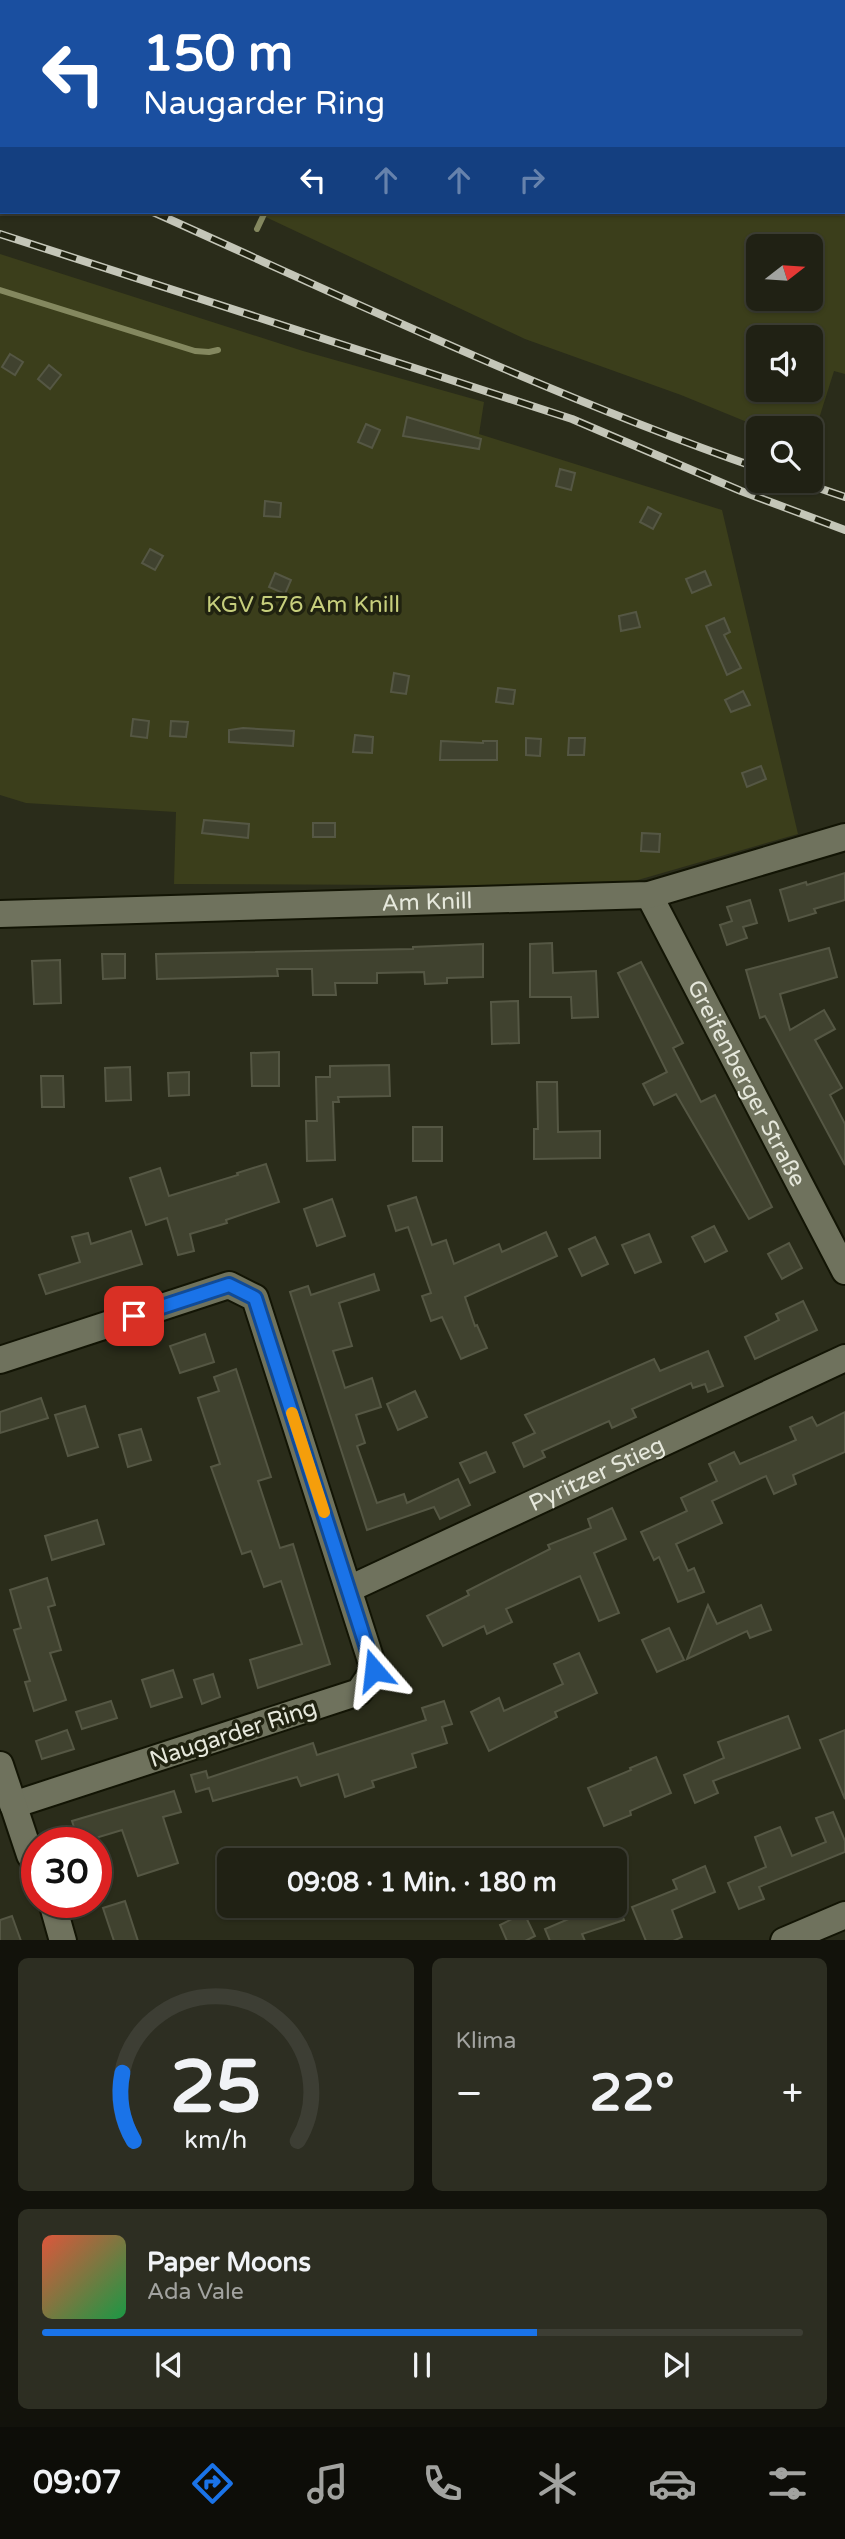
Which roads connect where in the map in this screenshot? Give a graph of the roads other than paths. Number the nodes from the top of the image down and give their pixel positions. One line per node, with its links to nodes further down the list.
1 (845, 837): 2 (street, Am Knill)
2 (649, 895): 3 (street, Am Knill); 4 (street, Greifenberger Straße)
3 (0, 914)
4 (845, 1271)
5 (845, 1358): 7 (street, Pyritzer Stieg)
6 (0, 1360): 7 (street, Naugarder Ring)
7 (349, 1589): 9 (street, Naugarder Ring)
8 (0, 1765): 9 (street)
9 (13, 1805): 10 (street)
10 (21, 1829)
11 (845, 1915): 14 (street)
12 (57, 1918): 13 (street)
13 (63, 1940)
14 (786, 1940)

